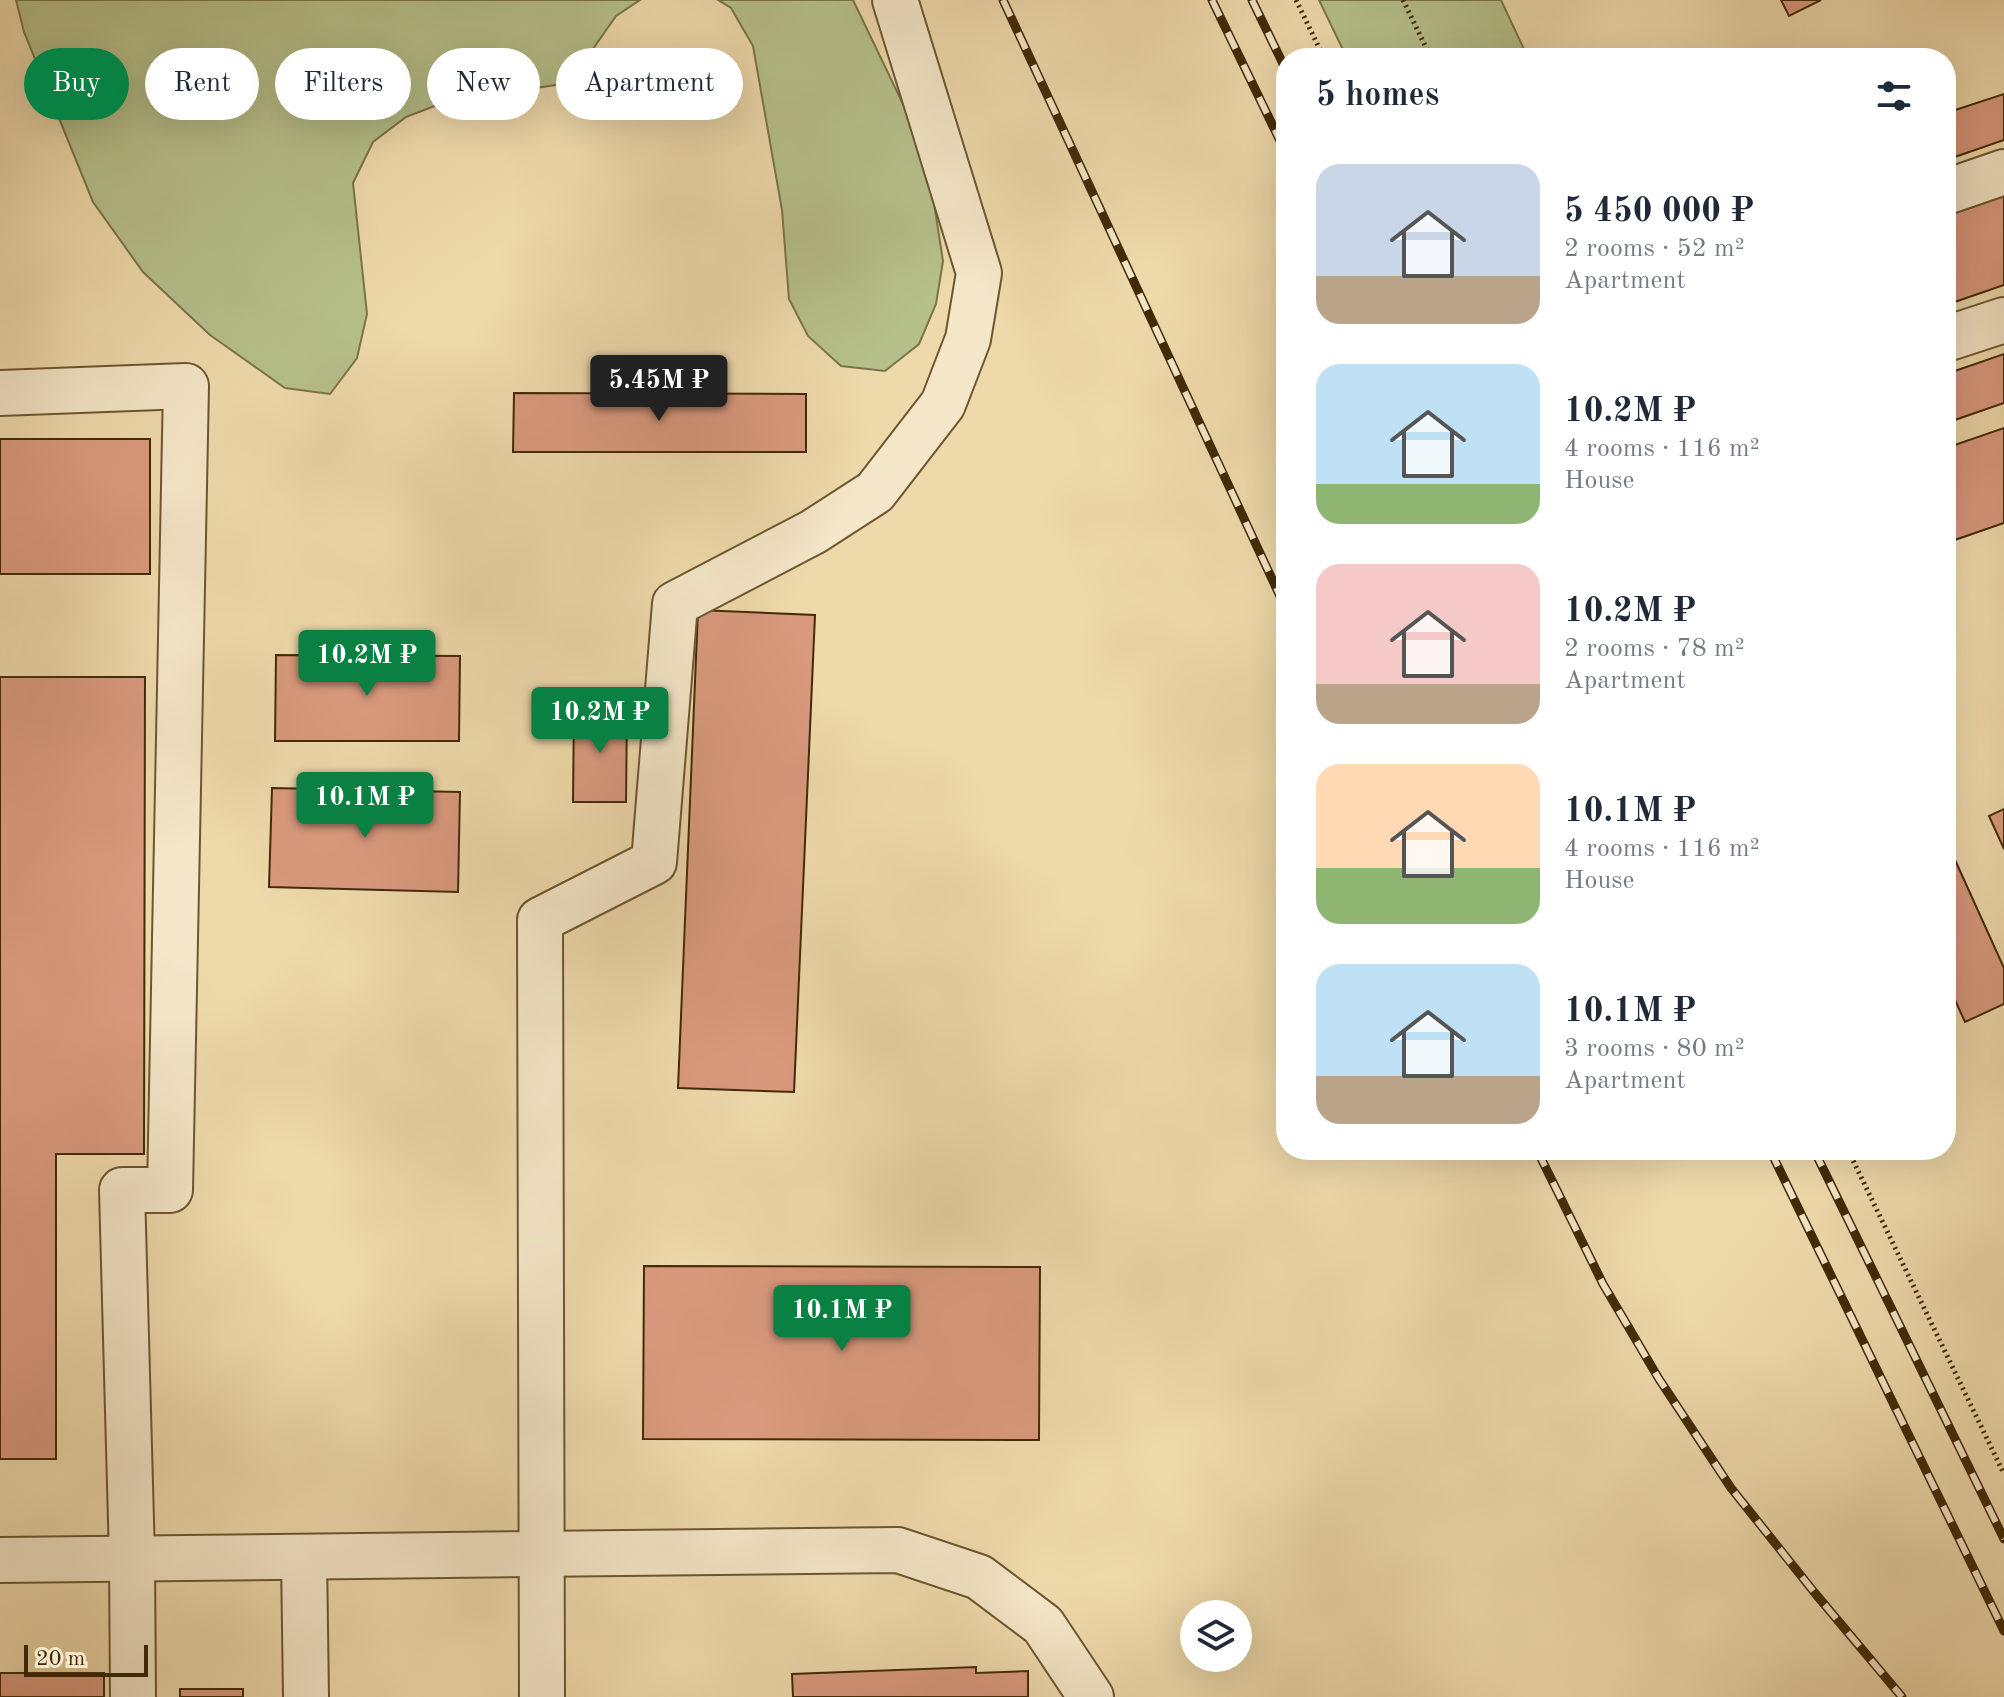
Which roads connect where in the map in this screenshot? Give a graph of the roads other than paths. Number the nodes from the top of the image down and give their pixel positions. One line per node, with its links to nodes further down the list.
1 (895, 0): 7 (lane)
2 (2004, 172): 3 (lane)
3 (1956, 189)
4 (2004, 320): 5 (lane)
5 (1956, 336)
6 (0, 393): 9 (lane)
7 (542, 1554): 8 (lane); 13 (lane); 14 (lane)
8 (304, 1557): 9 (lane); 12 (lane)
9 (132, 1558): 10 (lane); 11 (lane)
10 (0, 1560)
11 (133, 1697)
12 (306, 1697)
13 (542, 1697)
14 (1091, 1697)

